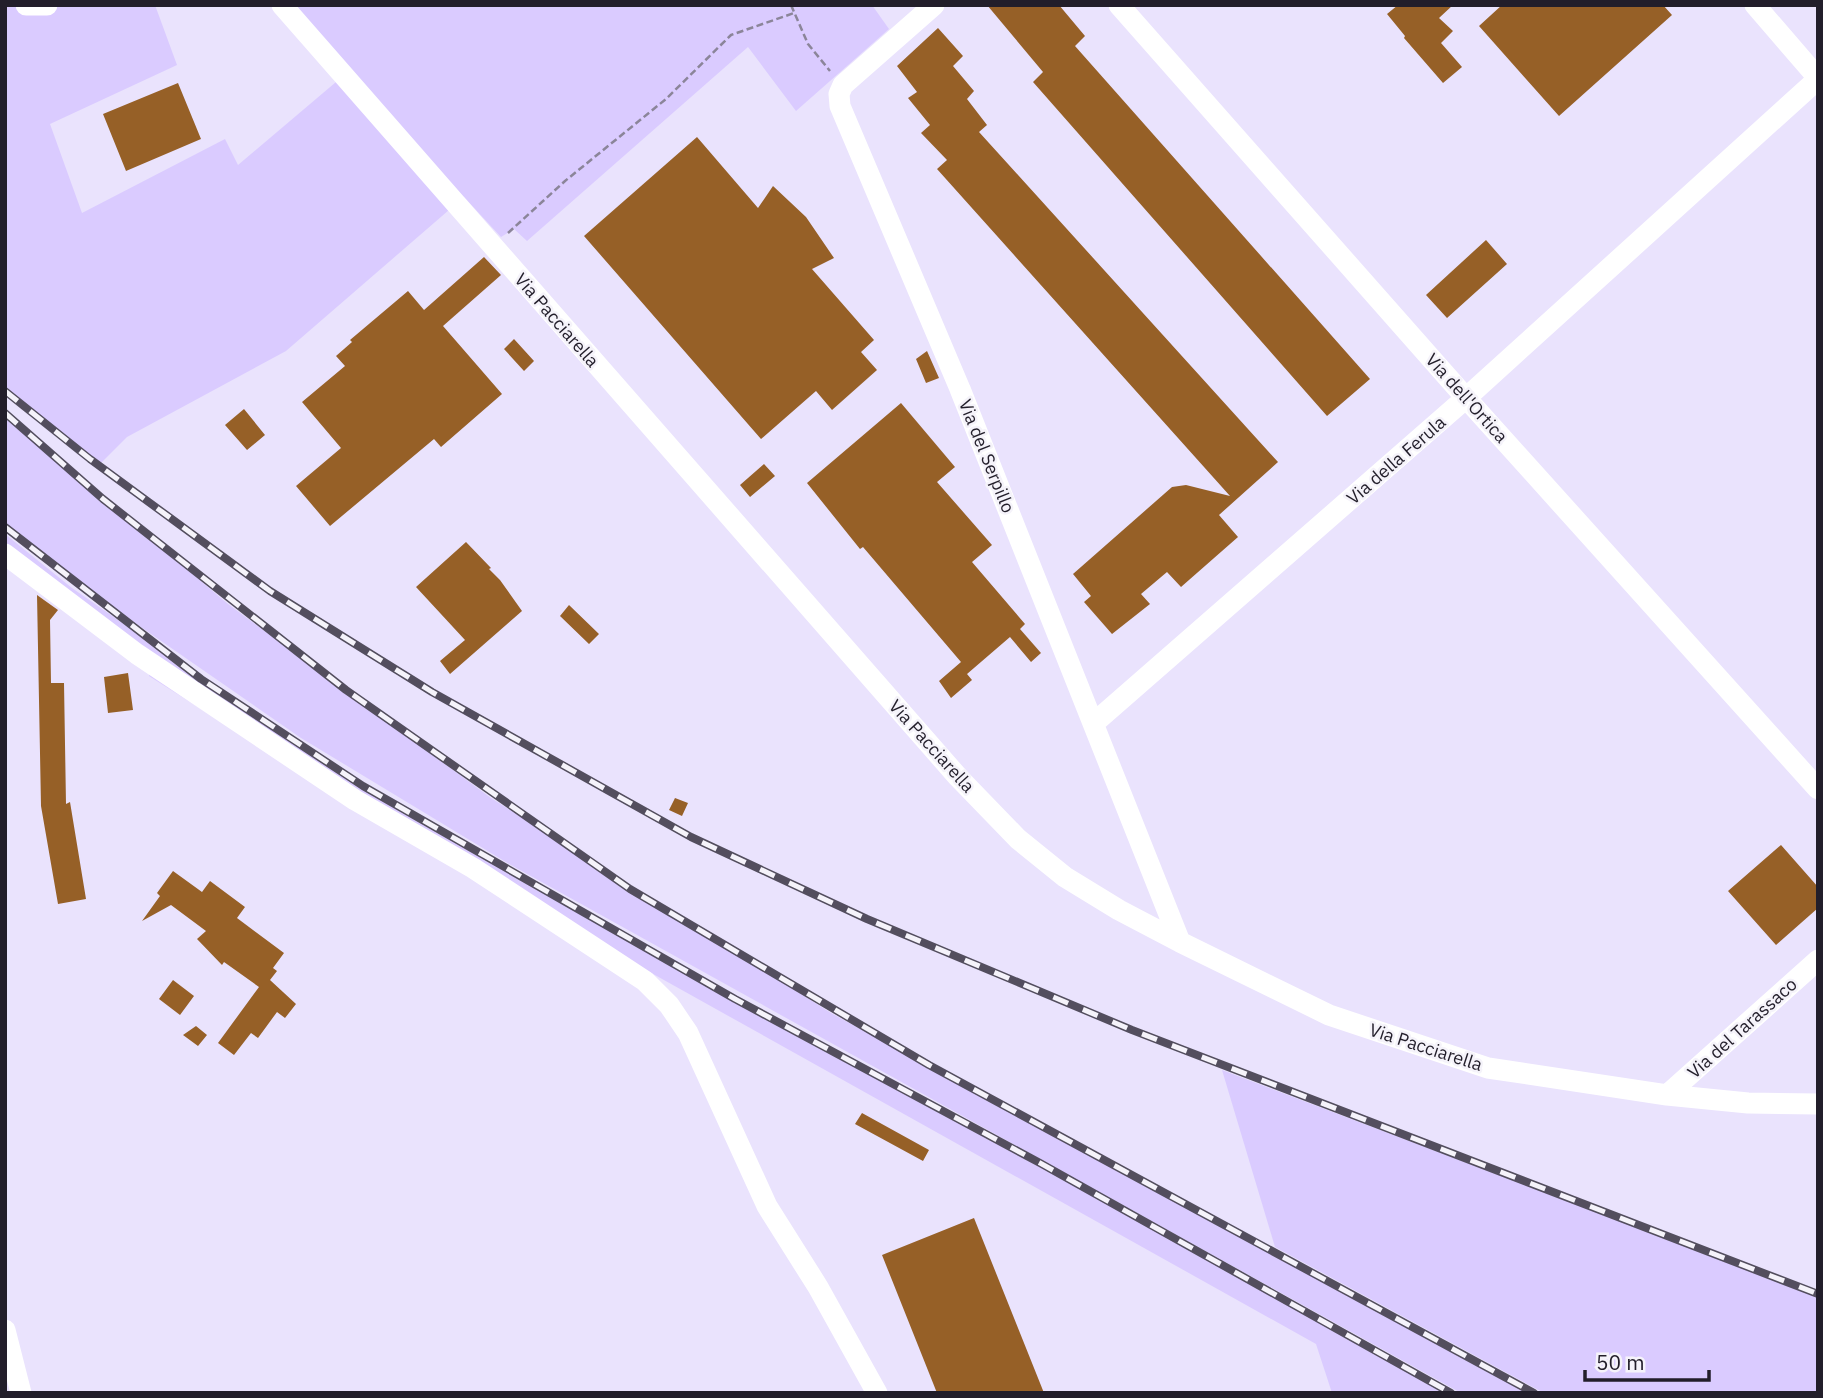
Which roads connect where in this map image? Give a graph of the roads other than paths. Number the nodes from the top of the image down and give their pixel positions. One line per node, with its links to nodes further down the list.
1 (26, 5): 2 (street)
2 (47, 5)
3 (282, 5): 12 (street, Via Pacciarella)
4 (934, 5): 10 (street, Via del Serpillo)
5 (1119, 5): 8 (street, Via dell'Ortica)
6 (1755, 5): 7 (street)
7 (1818, 79): 8 (street, Via della Ferula)
8 (1466, 398): 10 (street, Via della Ferula); 11 (street, Via dell'Ortica)
9 (5, 554): 18 (street)
10 (1094, 723): 12 (street, Via del Serpillo)
11 (1818, 789)
12 (1180, 942): 14 (street, Via Pacciarella)
13 (1818, 960): 14 (street, Via del Tarassaco)
14 (1667, 1096): 15 (street, Via Pacciarella)
15 (1818, 1104)
16 (5, 1330): 17 (street)
17 (21, 1393)
18 (877, 1393)

